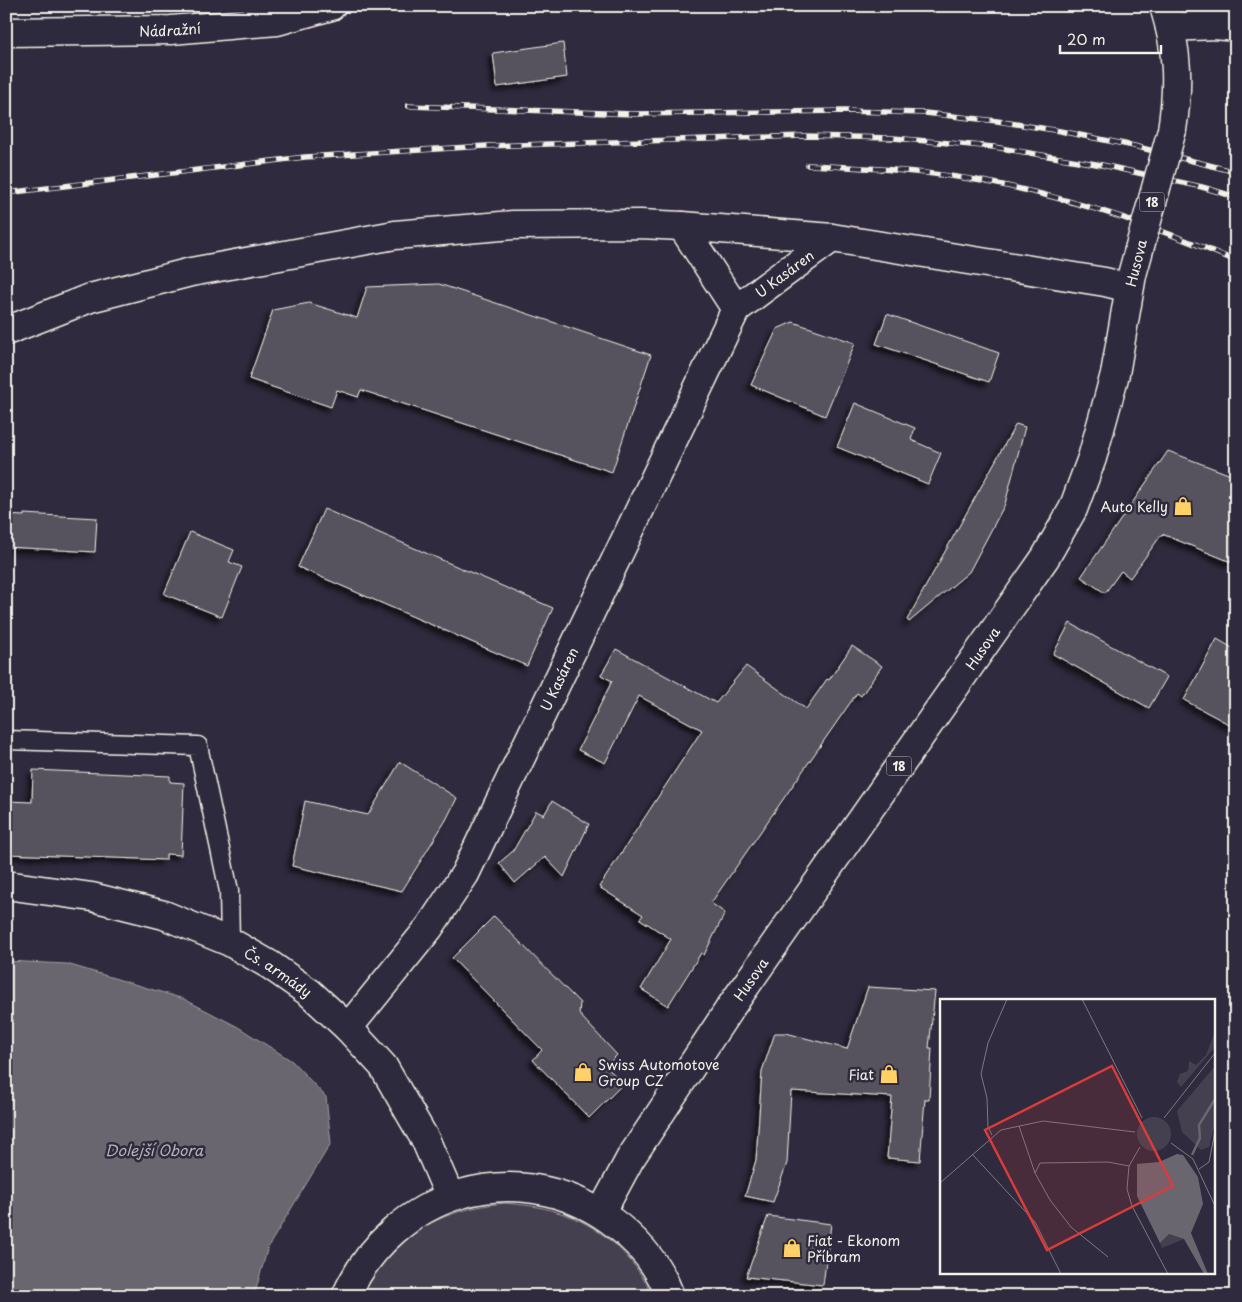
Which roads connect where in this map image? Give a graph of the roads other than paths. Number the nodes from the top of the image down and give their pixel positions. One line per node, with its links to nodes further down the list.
1 (331, 6): 4 (street, Nádražní)
2 (1167, 16): 3 (street); 7 (street, Husova / 18, bridge)
3 (1236, 27)
4 (6, 32)
5 (682, 226): 6 (street); 8 (street); 9 (street)
6 (832, 238): 7 (street); 8 (street, U Kasáren)
7 (1130, 282): 15 (street, Husova / 18)
8 (736, 309): 13 (street, U Kasáren)
9 (6, 331)
10 (6, 740): 12 (lane)
11 (6, 885): 12 (street, Čs. armády)
12 (230, 942): 13 (street, Čs. armády)
13 (348, 1028): 14 (street, Čs. armády)
14 (450, 1197): 15 (street); 16 (street)
15 (601, 1213): 17 (street)
16 (346, 1296)
17 (670, 1296)

